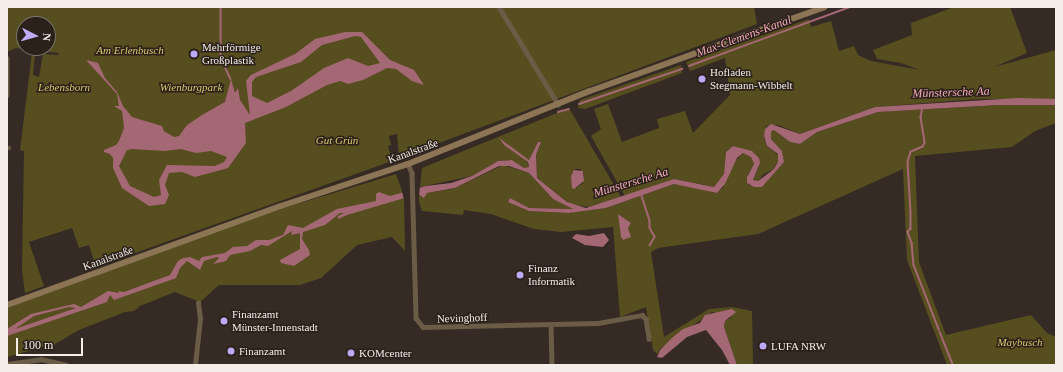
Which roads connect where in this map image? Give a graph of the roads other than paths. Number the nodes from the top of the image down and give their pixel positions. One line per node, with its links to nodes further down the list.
1 (499, 7): 5 (street)
2 (824, 7): 5 (main road, Kanalstraße)
3 (7, 58): 4 (street)
4 (7, 95)
5 (558, 104): 6 (main road, Kanalstraße)
6 (408, 164): 8 (main road, Kanalstraße); 9 (street, Nevinghoff)
7 (198, 303): 13 (street)
8 (7, 305)
9 (551, 324): 10 (street, Nevinghoff); 14 (street)
10 (649, 339)
11 (7, 364): 12 (street)
12 (66, 365)
13 (195, 365)
14 (552, 365)

